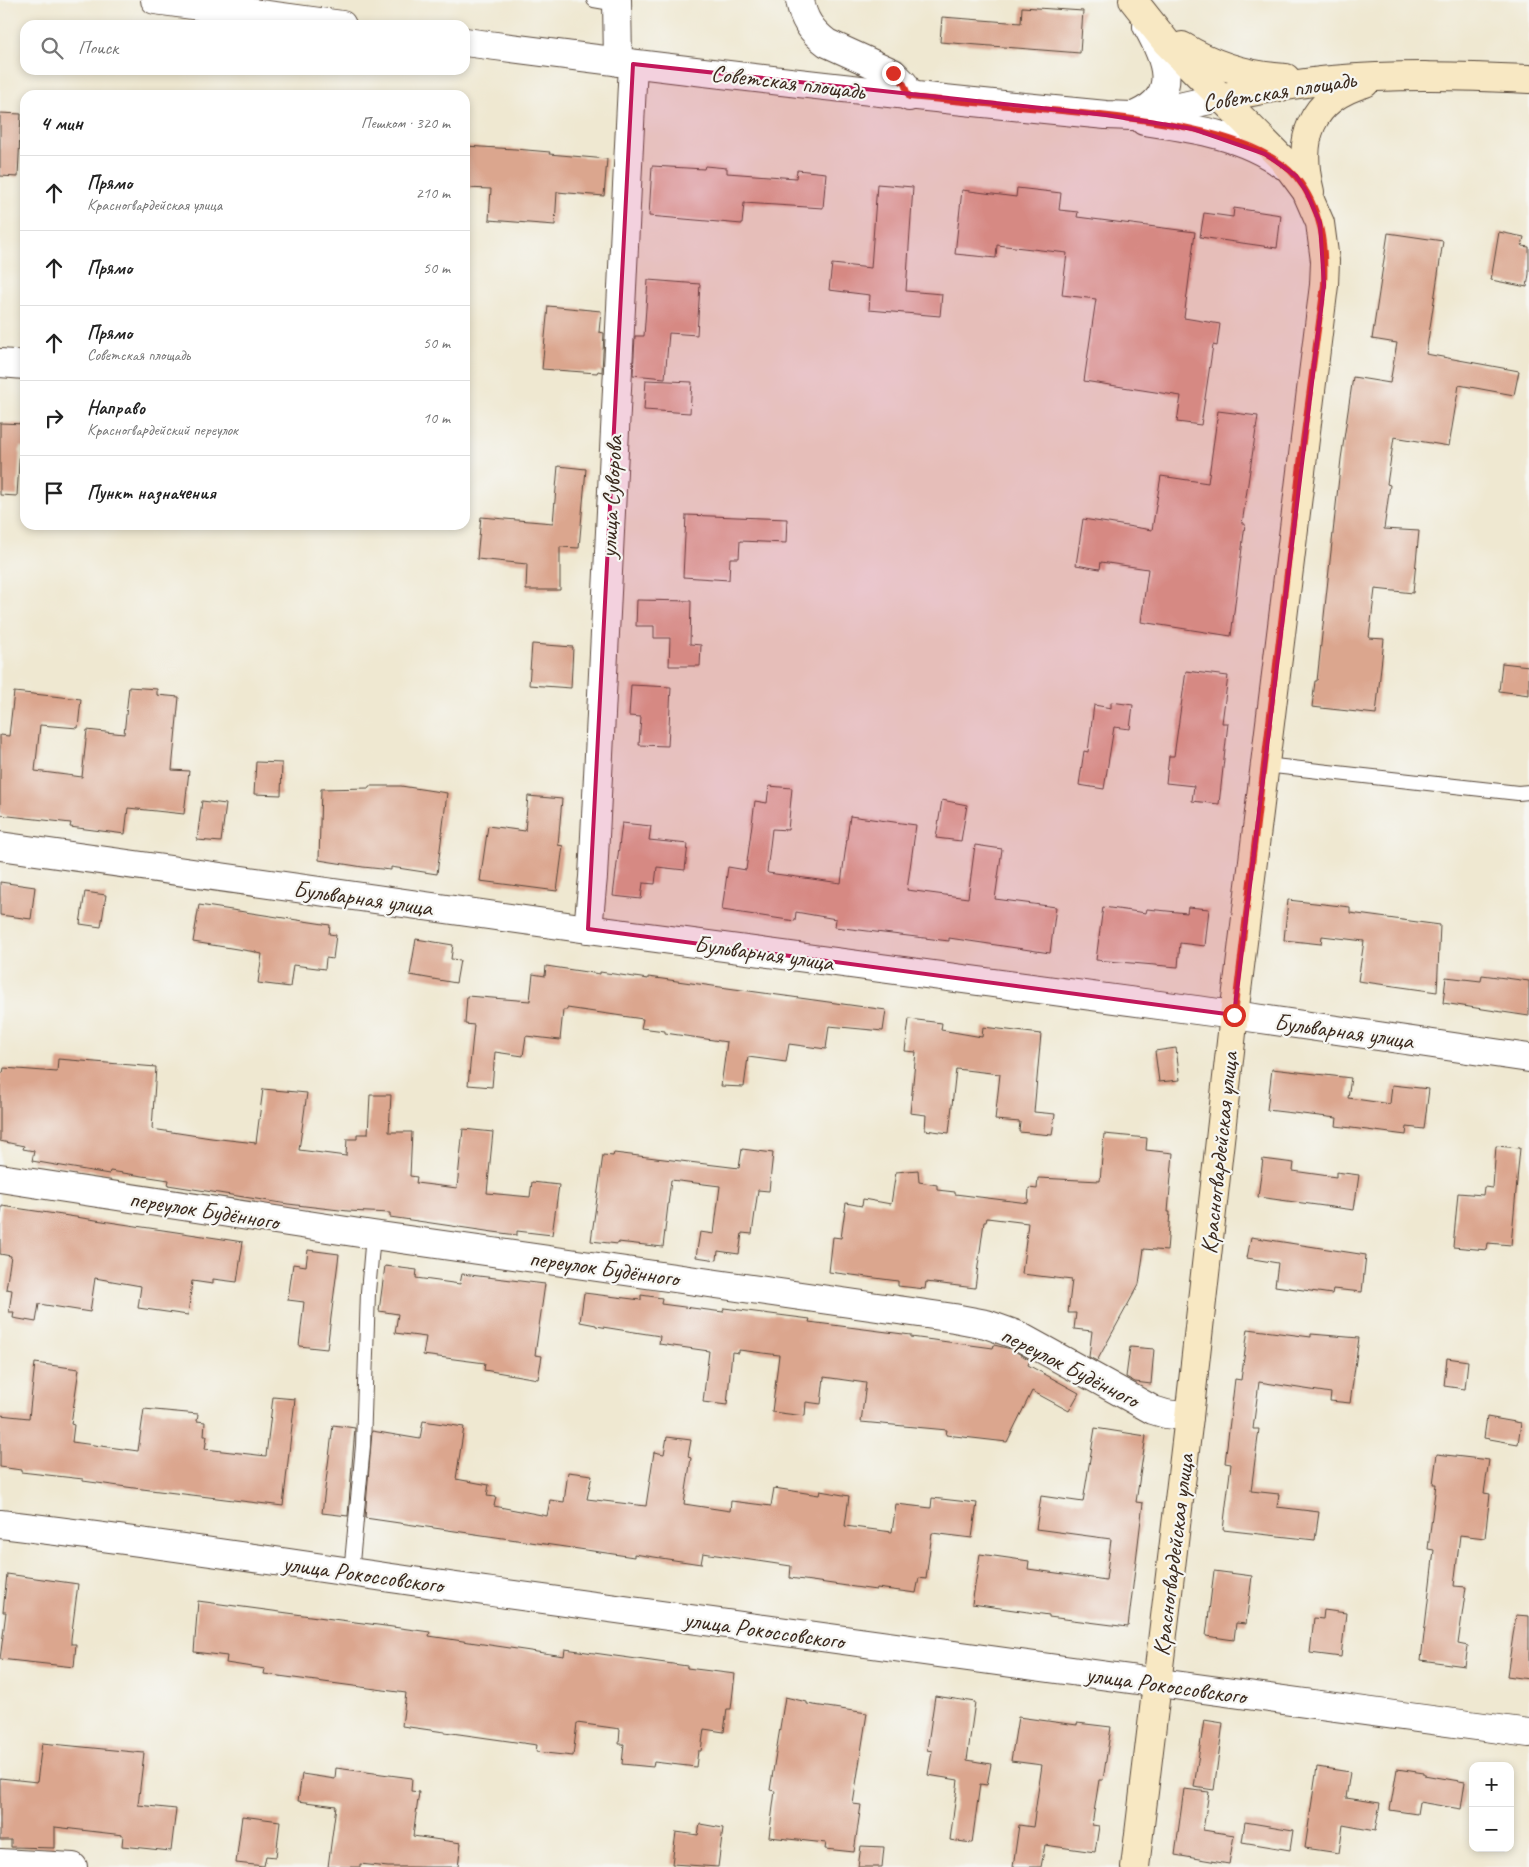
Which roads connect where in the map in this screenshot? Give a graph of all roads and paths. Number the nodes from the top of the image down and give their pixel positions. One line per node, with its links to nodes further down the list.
1 (156, 0): 5 (street)
2 (800, 0): 11 (street)
3 (609, 1): 7 (street, улица Суворова)
4 (1140, 9): 10 (main road); 12 (main road, Красногвардейская улица); 13 (street)
5 (305, 20)
6 (470, 43): 7 (street, Советская площадь)
7 (626, 63): 11 (street, Советская площадь); 21 (street, улица Суворова)
8 (1398, 76): 9 (main road, Советская площадь); 10 (main road, Советская площадь); 15 (main road)
9 (1529, 79)
10 (1332, 80): 12 (main road, Советская площадь)
11 (909, 97): 13 (street, Советская площадь)
12 (1223, 97): 13 (street, Советская площадь); 14 (main road, Красногвардейская улица)
13 (1119, 116): 14 (street)
14 (1296, 176): 15 (main road, Красногвардейская улица)
15 (1314, 205): 18 (main road, Красногвардейская улица)
16 (0, 363): 17 (street)
17 (20, 365)
18 (1265, 765): 19 (lane); 22 (main road, Красногвардейская улица)
19 (1529, 792)
20 (0, 846): 21 (street, Бульварная улица)
21 (588, 929): 22 (street, Бульварная улица)
22 (1234, 1015): 23 (street, Бульварная улица); 26 (main road, Красногвардейская улица)
23 (1529, 1058)
24 (0, 1178): 25 (street, переулок Будённого)
25 (373, 1235): 26 (street, переулок Будённого); 28 (lane)
26 (1190, 1417): 29 (main road, Красногвардейская улица)
27 (0, 1524): 28 (street, улица Рокоссовского)
28 (351, 1573): 29 (street, улица Рокоссовского)
29 (1158, 1684): 30 (street, улица Рокоссовского); 33 (main road, Красногвардейская улица)
30 (1529, 1732)
31 (0, 1864): 32 (street)
32 (73, 1867)
33 (1135, 1867)

